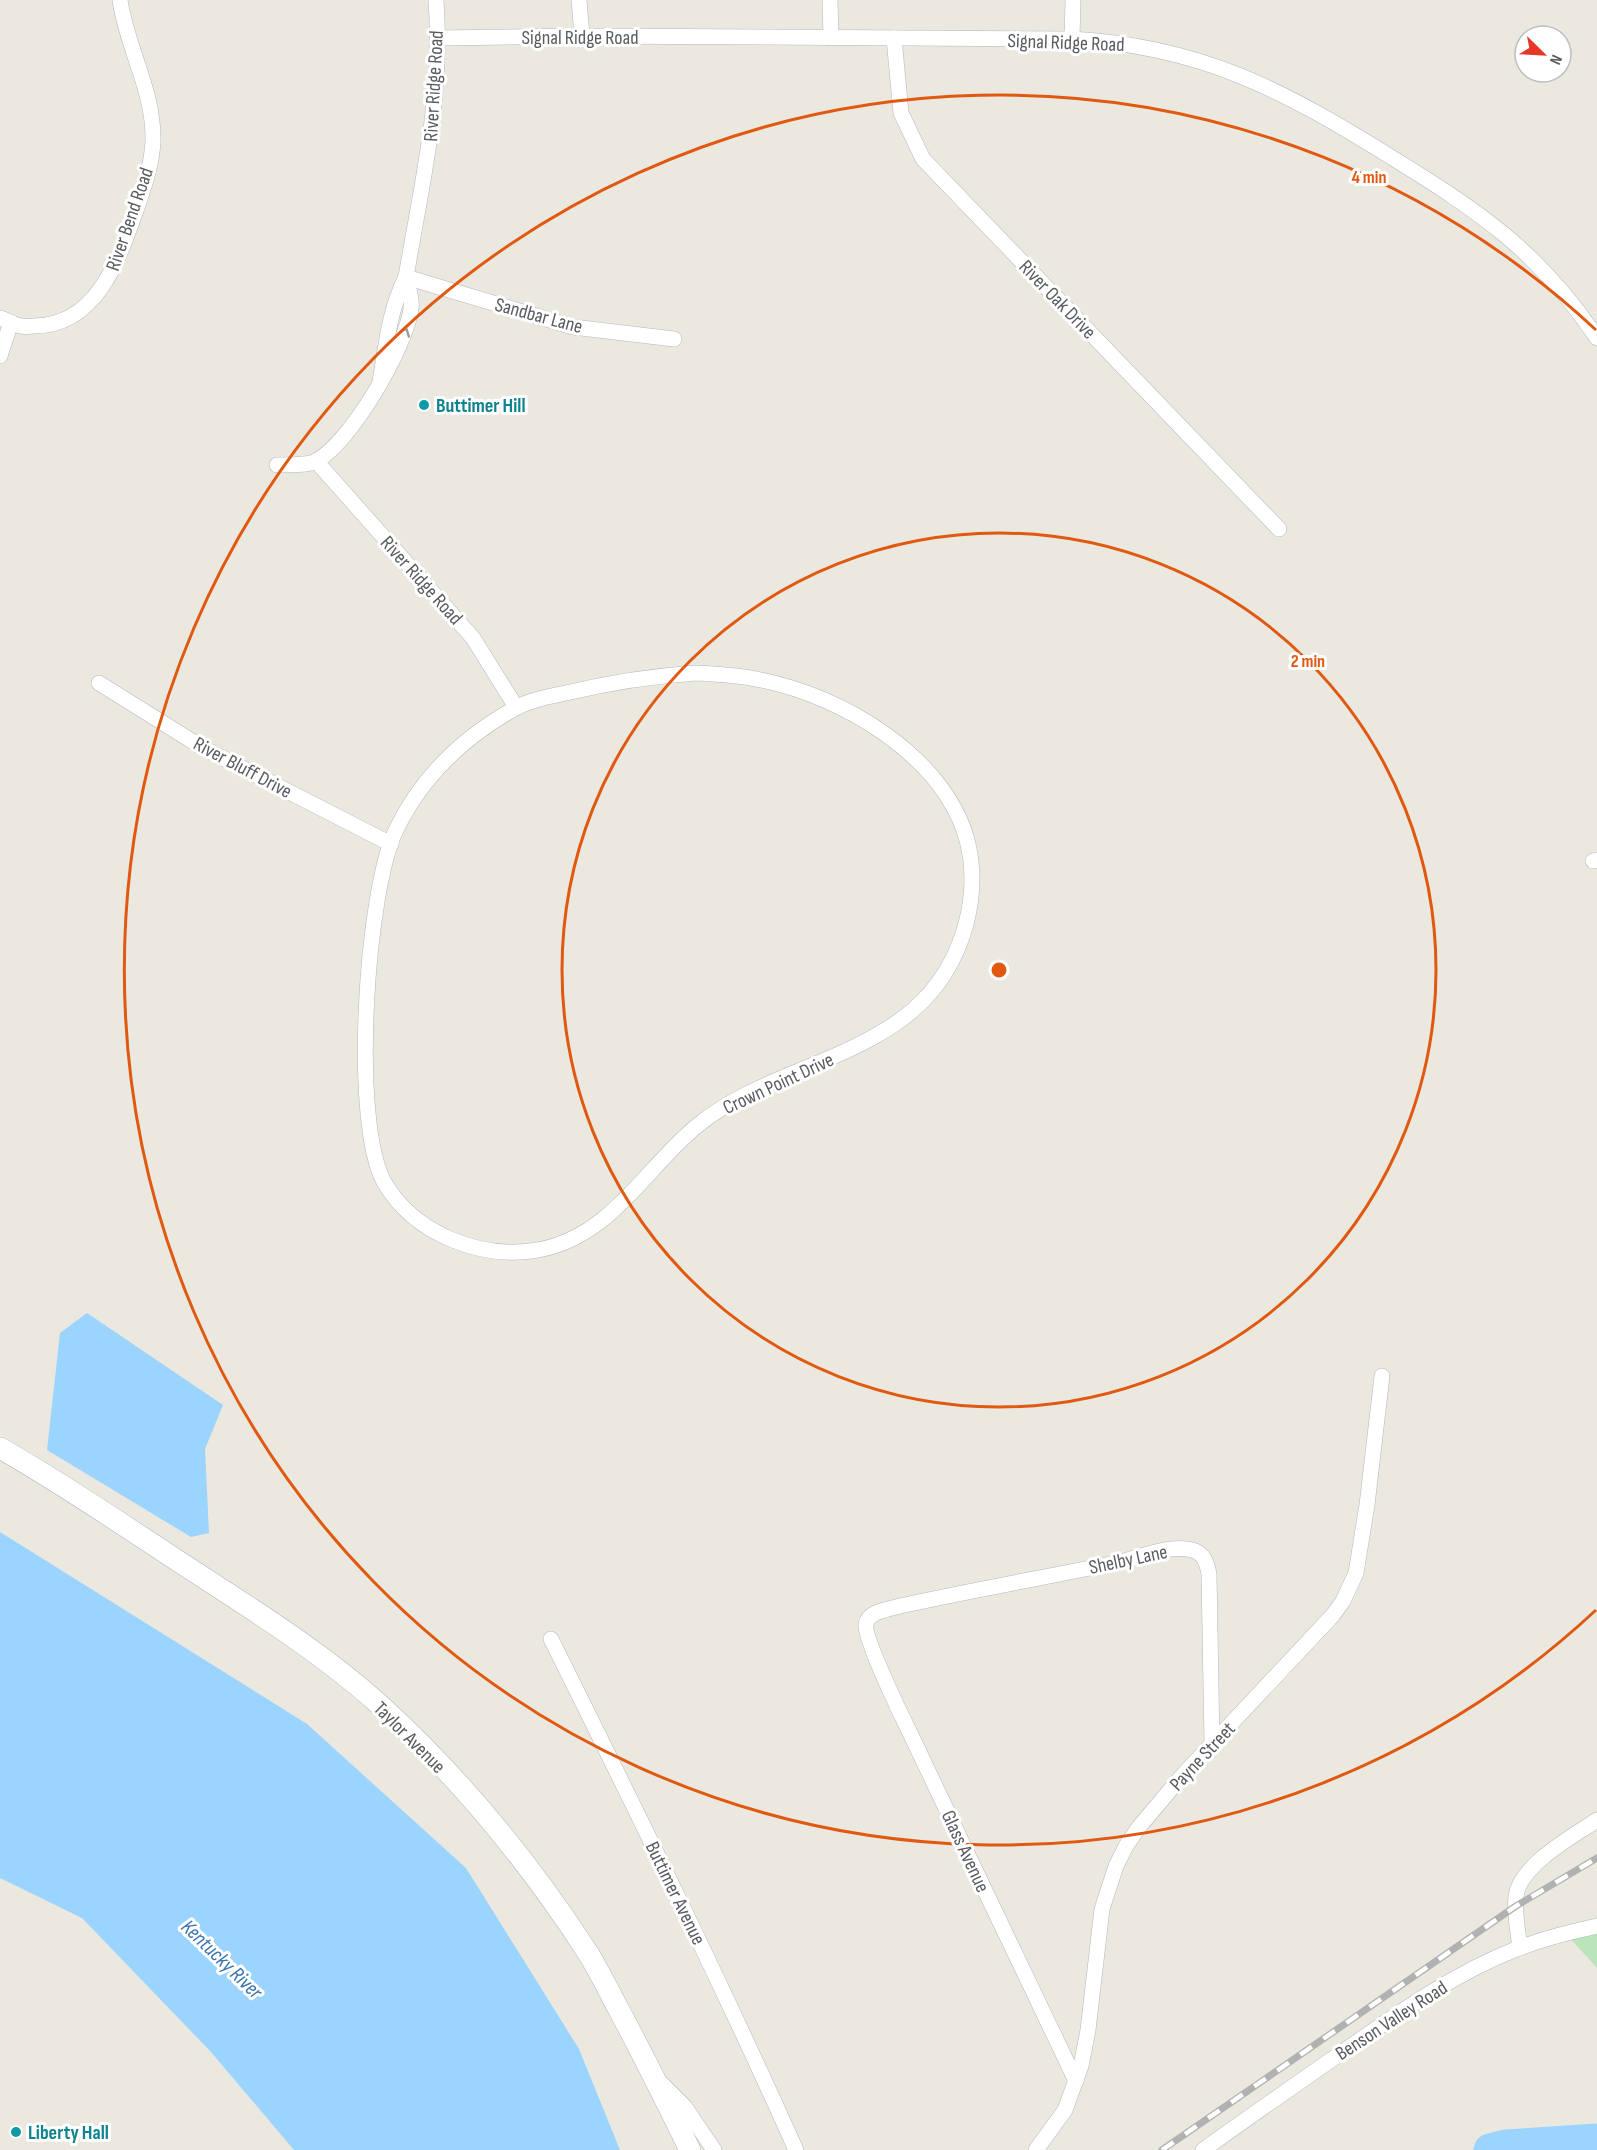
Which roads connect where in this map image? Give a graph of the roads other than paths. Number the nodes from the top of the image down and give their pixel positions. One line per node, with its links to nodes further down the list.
1 (120, 0): 12 (street, River Bend Road)
2 (436, 0): 7 (street, River Ridge Road)
3 (579, 0): 6 (street)
4 (830, 0): 8 (street)
5 (1073, 0): 10 (street)
6 (582, 36): 7 (street, Signal Ridge Road); 8 (street, Signal Ridge Road)
7 (438, 38): 11 (street, River Ridge Road)
8 (831, 38): 9 (street, Signal Ridge Road)
9 (894, 38): 10 (street, Signal Ridge Road); 18 (street, River Oak Drive)
10 (1072, 39): 13 (street, Signal Ridge Road)
11 (406, 277): 14 (street, Sandbar Lane); 16 (street, River Ridge Road)
12 (6, 320): 15 (street)
13 (1597, 338)
14 (674, 339)
15 (0, 356)
16 (316, 461): 17 (street); 20 (street, River Ridge Road)
17 (277, 465)
18 (1279, 530)
19 (99, 683): 21 (street, River Bluff Drive)
20 (516, 707): 21 (street, Crown Point Drive); 21 (street, Crown Point Drive)
21 (391, 844)
22 (1382, 1376): 26 (street, Payne Street)
23 (0, 1448): 30 (main road, Taylor Avenue)
24 (869, 1618): 26 (street, Shelby Lane); 31 (street, Glass Avenue)
25 (551, 1639): 34 (street, Buttimer Avenue)
26 (1212, 1743): 31 (street, Payne Street)
27 (1597, 1820): 29 (street)
28 (1597, 1926): 29 (street, Benson Valley Road)
29 (1520, 1948): 36 (street, Benson Valley Road)
30 (653, 2076): 32 (main road, Taylor Avenue); 33 (street)
31 (1076, 2081): 35 (street, Payne Street)
32 (690, 2150)
33 (714, 2150)
34 (796, 2150)
35 (1036, 2150)
36 (1203, 2150)

